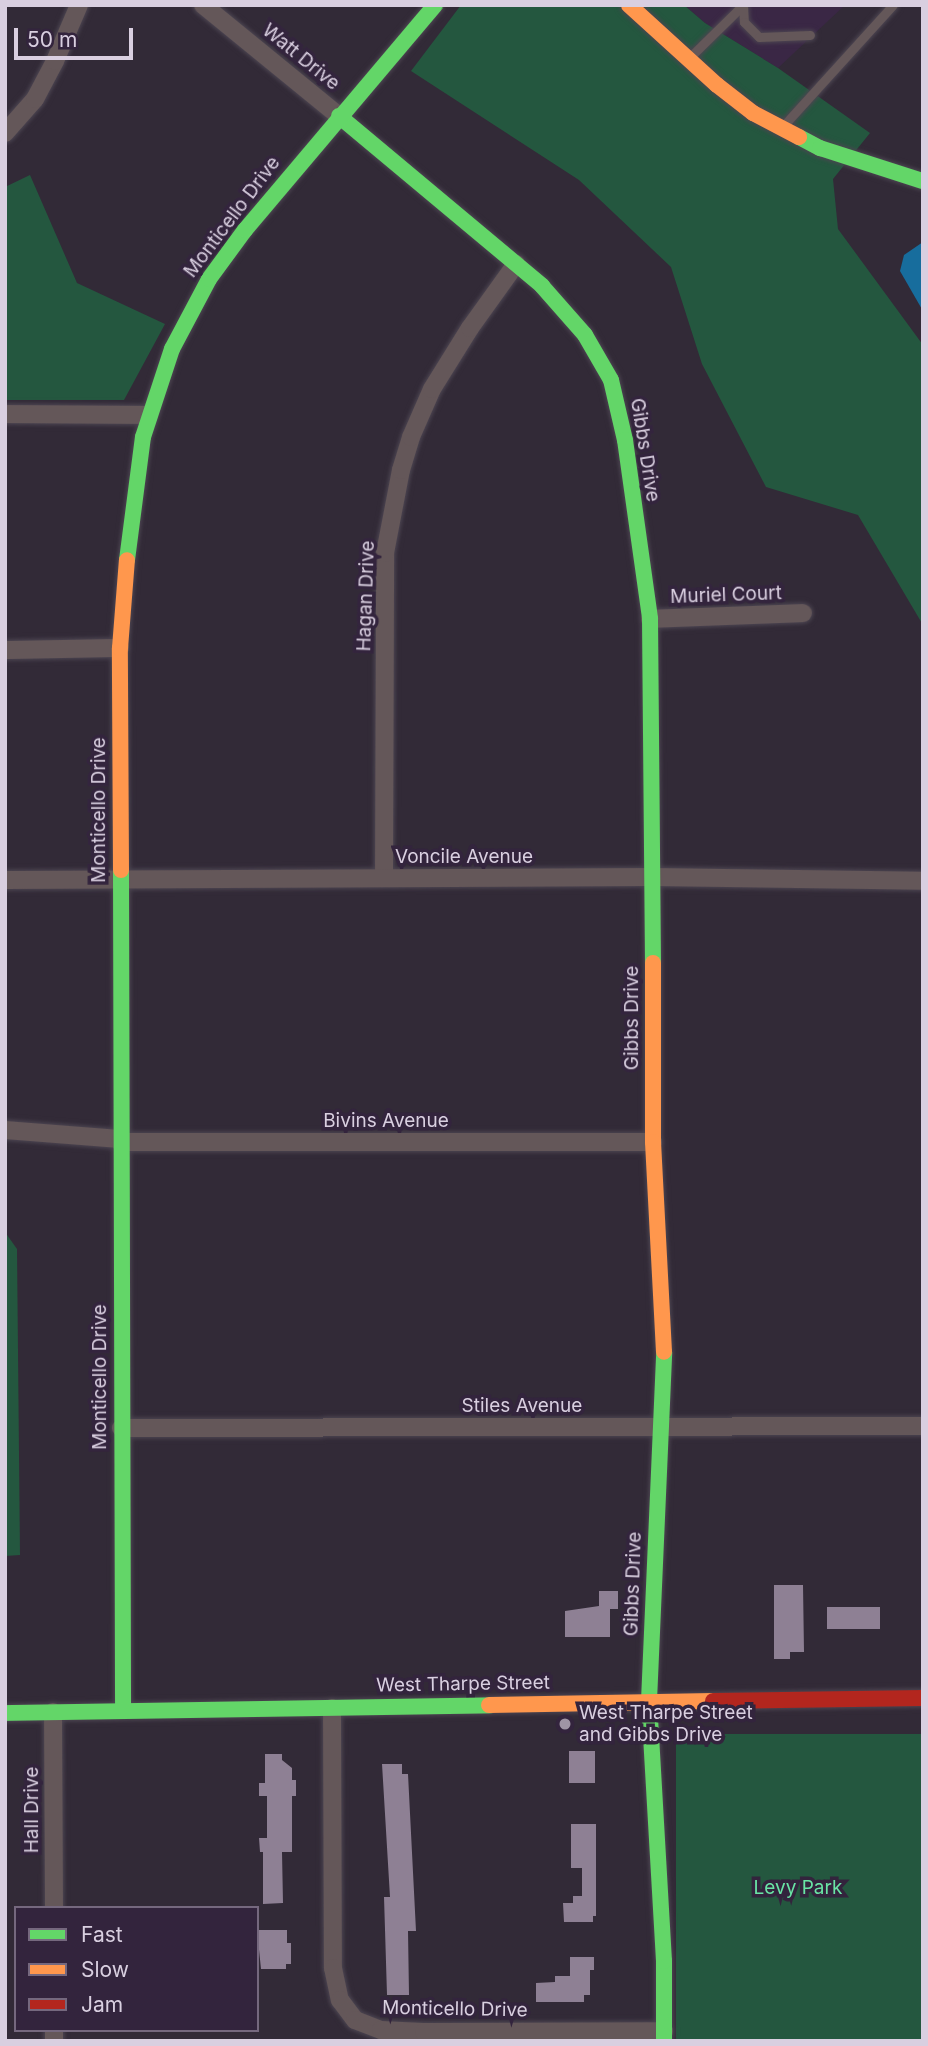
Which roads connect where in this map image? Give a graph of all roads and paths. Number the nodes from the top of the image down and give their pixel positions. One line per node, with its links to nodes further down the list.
1 (79, 5): 11 (street)
2 (203, 5): 9 (street, Watt Drive)
3 (435, 5): 9 (street, Monticello Drive)
4 (629, 5): 8 (street)
5 (743, 5): 7 (lane); 8 (lane)
6 (893, 5): 10 (lane)
7 (810, 35)
8 (688, 59): 10 (street)
9 (339, 116): 13 (street, Gibbs Drive); 15 (street, Monticello Drive)
10 (780, 129): 12 (street)
11 (5, 133)
12 (923, 181)
13 (516, 264): 17 (street, Gibbs Drive); 21 (street, Hagan Drive)
14 (5, 414): 15 (street)
15 (149, 415): 18 (street, Monticello Drive)
16 (803, 613): 17 (street, Muriel Court)
17 (650, 619): 20 (street, Gibbs Drive)
18 (120, 648): 19 (street); 23 (street, Monticello Drive)
19 (5, 650)
20 (653, 877): 21 (street, Voncile Avenue); 24 (street, Voncile Avenue); 27 (street, Gibbs Drive)
21 (384, 878): 23 (street, Voncile Avenue)
22 (5, 880): 23 (street, Voncile Avenue)
23 (120, 880): 26 (street, Monticello Drive)
24 (923, 881)
25 (5, 1130): 26 (street, Bivins Avenue)
26 (120, 1140): 27 (street, Bivins Avenue); 30 (street, Monticello Drive)
27 (653, 1142): 29 (street, Gibbs Drive)
28 (923, 1426): 29 (street, Stiles Avenue)
29 (661, 1427): 30 (street, Stiles Avenue); 32 (street, Gibbs Drive)
30 (121, 1428): 34 (street, Monticello Drive)
31 (923, 1698): 32 (street, West Tharpe Street)
32 (649, 1700): 33 (street, West Tharpe Street); 38 (street, Gibbs Drive)
33 (332, 1708): 34 (street, West Tharpe Street); 38 (street, Monticello Drive)
34 (123, 1711): 35 (street, West Tharpe Street)
35 (53, 1712): 36 (street, West Tharpe Street); 37 (street, Hall Drive)
36 (5, 1713)
37 (54, 1906)
38 (664, 2036)

